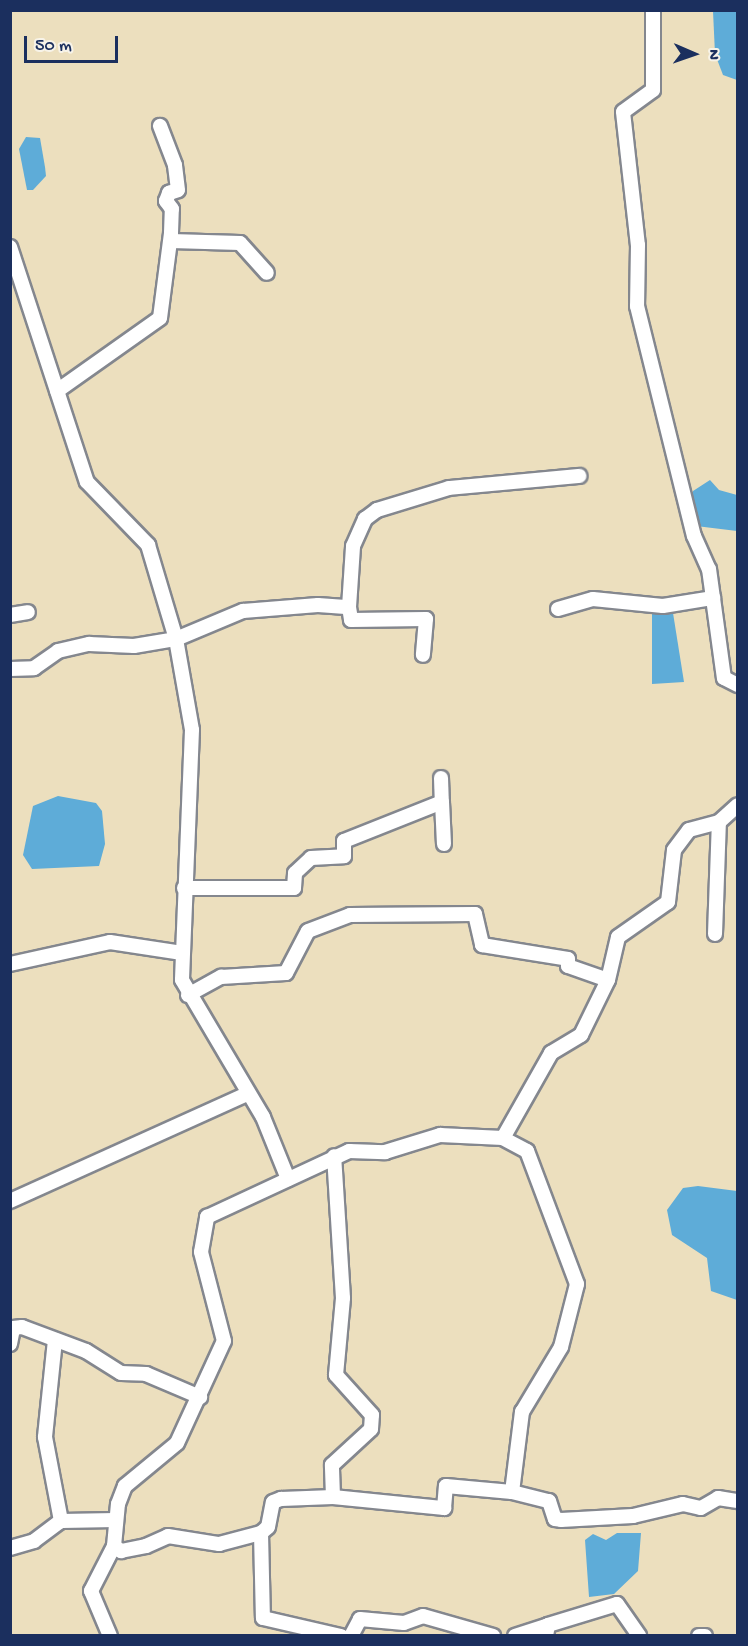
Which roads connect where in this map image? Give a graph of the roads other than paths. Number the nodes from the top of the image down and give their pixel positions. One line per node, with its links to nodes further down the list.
1 (653, 10): 8 (street)
2 (160, 126): 3 (street)
3 (171, 241): 5 (street); 6 (street)
4 (10, 247): 6 (street)
5 (267, 273)
6 (57, 391): 13 (street)
7 (579, 476): 9 (street)
8 (713, 598): 10 (street); 16 (street)
9 (349, 607): 13 (street); 14 (street)
10 (558, 609)
11 (28, 612): 12 (street)
12 (10, 615)
13 (176, 639): 15 (street); 22 (street)
14 (423, 655)
15 (10, 669)
16 (738, 685)
17 (441, 778): 18 (street)
18 (442, 802): 21 (street); 22 (street)
19 (738, 805): 20 (street)
20 (719, 822): 23 (street); 26 (street)
21 (444, 844)
22 (184, 888): 24 (street)
23 (716, 934)
24 (182, 953): 25 (street); 27 (street)
25 (10, 964)
26 (608, 980): 27 (street); 29 (street)
27 (188, 995): 28 (street)
28 (247, 1094): 31 (street); 32 (street)
29 (503, 1138): 30 (street); 37 (street)
30 (334, 1156): 31 (street); 38 (street)
31 (288, 1179): 36 (street)
32 (10, 1201)
33 (12, 1327): 34 (street); 35 (street)
34 (55, 1340): 36 (street); 41 (street)
35 (10, 1344)
36 (200, 1397): 40 (street)
37 (512, 1492): 38 (street); 39 (street)
38 (333, 1497): 42 (street)
39 (738, 1501)
40 (116, 1520): 41 (street); 43 (street)
41 (61, 1521): 44 (street)
42 (261, 1533): 43 (street); 47 (street)
43 (114, 1546): 46 (street)
44 (10, 1548)
45 (547, 1630): 50 (street); 51 (street)
46 (110, 1635)
47 (341, 1635)
48 (351, 1635): 49 (street)
49 (493, 1635)
50 (515, 1635)
51 (639, 1635)
52 (699, 1635): 53 (street)
53 (705, 1635)

